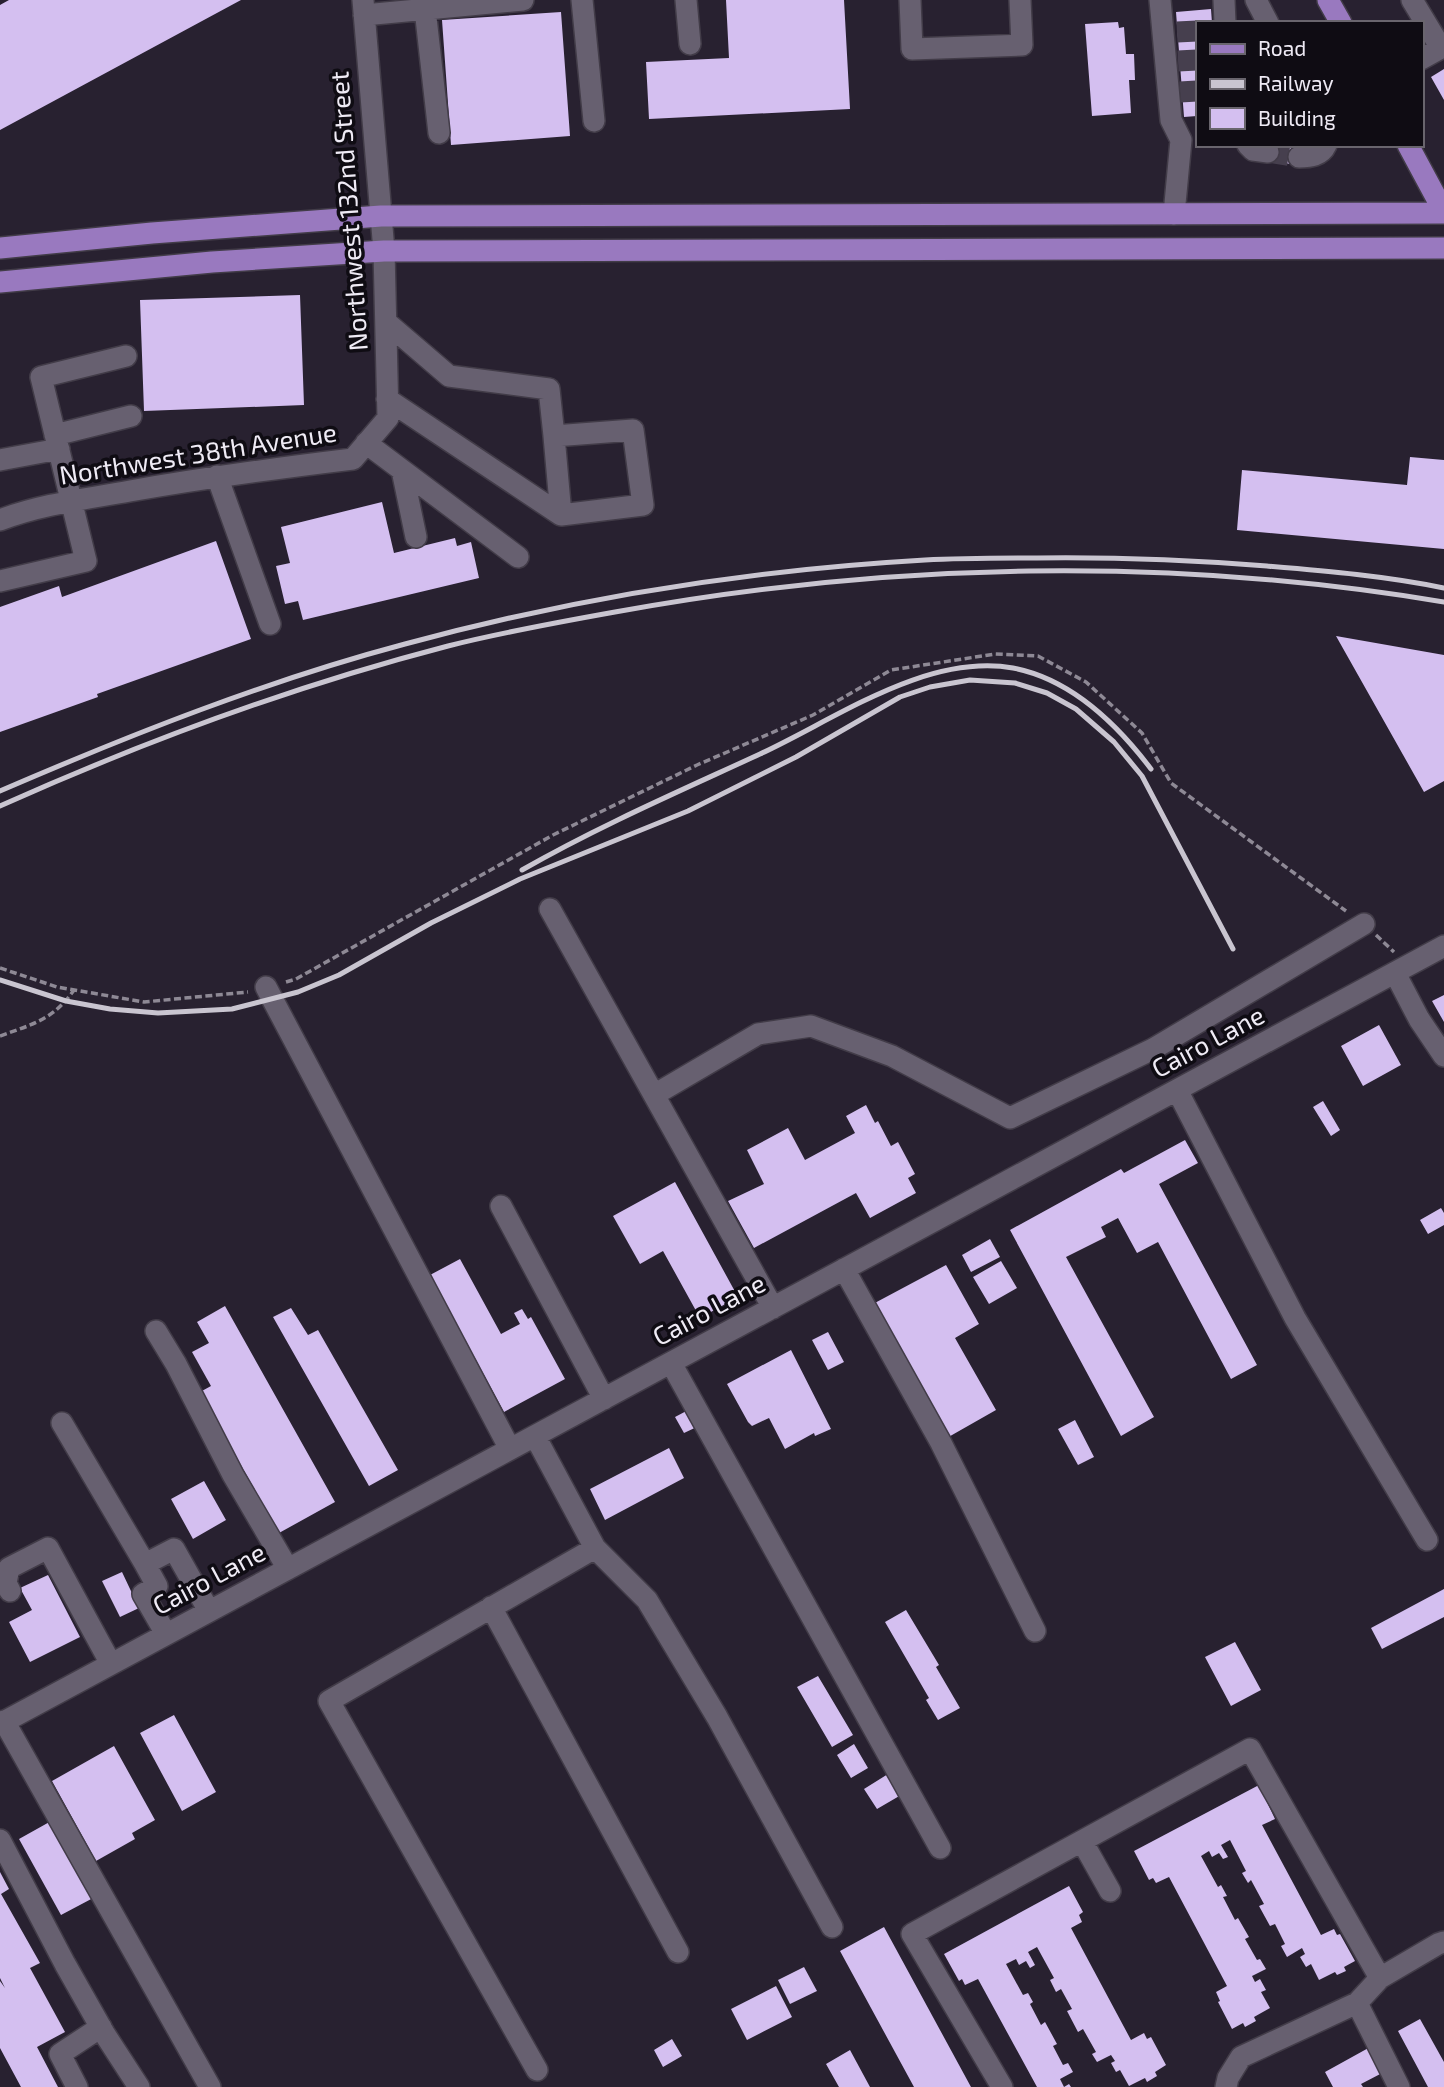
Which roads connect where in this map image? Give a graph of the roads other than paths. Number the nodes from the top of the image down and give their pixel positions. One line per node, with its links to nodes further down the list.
1 (523, 0): 12 (street)
2 (582, 0): 19 (street)
3 (686, 0): 16 (street)
4 (910, 0): 5 (street)
5 (1020, 0)
6 (1160, 0): 21 (street)
7 (1224, 0): 13 (street)
8 (1256, 0): 14 (street)
9 (1328, 0): 15 (main road)
10 (1412, 0): 17 (street)
11 (363, 8): 12 (street); 27 (street, Northwest 132nd Street)
12 (425, 9): 20 (street)
13 (1225, 21)
14 (1267, 21)
15 (1340, 21)
16 (690, 44)
17 (1442, 50): 18 (street)
18 (1423, 58)
19 (594, 121)
20 (439, 133)
21 (1189, 138): 26 (street)
22 (1324, 147): 24 (street)
23 (1409, 147): 25 (main road)
24 (1299, 157)
25 (1444, 212): 26 (main road)
26 (1174, 214): 27 (main road)
27 (381, 216): 28 (main road); 30 (street, Northwest 132nd Street)
28 (0, 248)
29 (1444, 248): 30 (main road)
30 (384, 251): 31 (main road); 32 (street, Northwest 132nd Street)
31 (0, 282)
32 (386, 322): 34 (street, Northwest 132nd Street); 36 (street)
33 (126, 356): 37 (street)
34 (388, 409): 38 (street, Northwest 38th Avenue); 43 (street)
35 (131, 416): 37 (street)
36 (554, 436): 43 (street); 43 (street)
37 (57, 442): 39 (street); 42 (street)
38 (366, 443): 40 (street); 41 (street, Northwest 38th Avenue)
39 (0, 460)
40 (402, 470): 45 (street); 46 (street)
41 (217, 476): 42 (street, Northwest 38th Avenue); 48 (street)
42 (72, 501): 44 (street, Northwest 38th Avenue); 47 (street)
43 (561, 515)
44 (0, 520)
45 (416, 537)
46 (518, 557)
47 (0, 581)
48 (270, 624)
49 (550, 909): 56 (street)
50 (1364, 924): 56 (street)
51 (1444, 946): 52 (street, Cairo Lane)
52 (1401, 970): 54 (street); 55 (street, Cairo Lane)
53 (266, 987): 65 (street)
54 (1444, 1056)
55 (1177, 1090): 58 (street, Cairo Lane); 66 (street)
56 (654, 1095): 59 (street)
57 (501, 1206): 62 (street)
58 (844, 1269): 59 (street, Cairo Lane); 73 (street)
59 (773, 1308): 61 (street, Cairo Lane)
60 (156, 1331): 69 (street)
61 (671, 1363): 62 (street, Cairo Lane); 79 (street)
62 (604, 1399): 64 (street, Cairo Lane)
63 (62, 1423): 68 (street)
64 (535, 1436): 65 (street, Cairo Lane); 67 (street)
65 (510, 1449): 69 (street, Cairo Lane)
66 (1427, 1540)
67 (595, 1548): 71 (street); 81 (street)
68 (145, 1564): 72 (street); 74 (street)
69 (288, 1569): 72 (street, Cairo Lane)
70 (10, 1591): 75 (street)
71 (491, 1608): 83 (street); 87 (street)
72 (209, 1611): 74 (street, Cairo Lane)
73 (1035, 1631)
74 (166, 1634): 75 (street, Cairo Lane)
75 (111, 1664): 76 (street, Cairo Lane)
76 (2, 1722): 90 (street)
77 (0, 1840): 86 (street)
78 (1082, 1841): 80 (street); 84 (street); 91 (street)
79 (940, 1848)
80 (1110, 1891)
81 (832, 1927)
82 (1442, 1941): 84 (street)
83 (678, 1952)
84 (1380, 1978): 85 (street)
85 (1357, 2003): 92 (street); 93 (street)
86 (101, 2027): 88 (street); 89 (street)
87 (537, 2070)
88 (77, 2087)
89 (139, 2087)
90 (210, 2087)
91 (1002, 2087)
92 (1226, 2087)
93 (1399, 2087)

